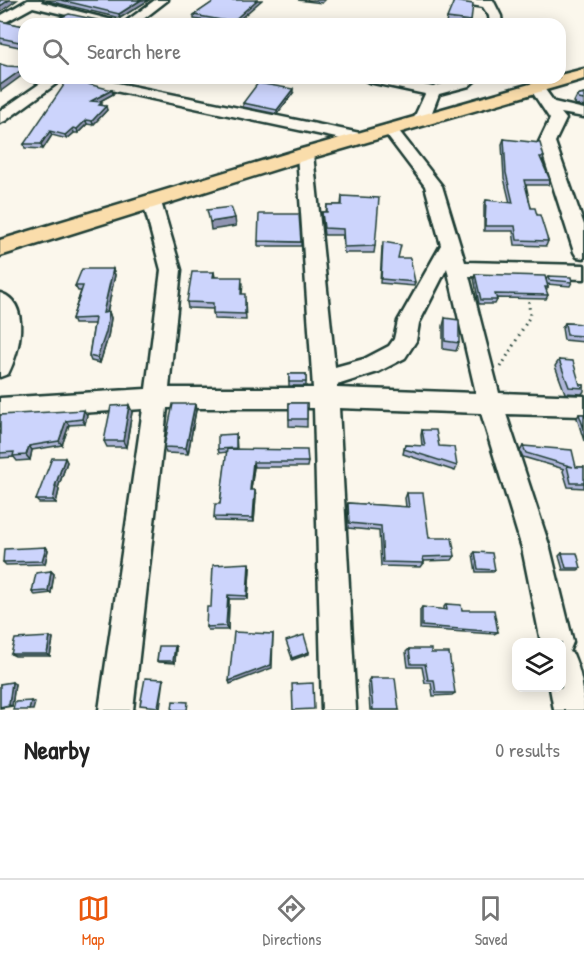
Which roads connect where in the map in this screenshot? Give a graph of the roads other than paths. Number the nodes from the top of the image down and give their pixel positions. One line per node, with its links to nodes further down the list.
1 (162, 0): 6 (street)
2 (459, 0): 4 (street)
3 (35, 1): 5 (street); 8 (street)
4 (487, 2): 7 (street)
5 (97, 18)
6 (137, 18)
7 (495, 18)
8 (0, 21)
9 (584, 74): 10 (main road)
10 (566, 79)
11 (48, 84): 20 (street)
12 (102, 84): 23 (street)
13 (399, 84): 17 (street)
14 (460, 84): 17 (street)
15 (547, 84): 16 (main road)
16 (536, 87): 18 (street); 21 (main road)
17 (434, 91): 21 (street)
18 (551, 106): 19 (street); 28 (street)
19 (584, 113)
20 (0, 118)
21 (421, 120): 22 (main road)
22 (390, 129): 23 (main road); 26 (street)
23 (360, 138): 24 (main road)
24 (305, 154): 25 (main road); 33 (street)
25 (152, 202): 27 (main road); 35 (street)
26 (450, 245): 29 (street); 33 (street)
27 (0, 248)
28 (584, 252)
29 (457, 269): 30 (street); 34 (street)
30 (584, 273)
31 (0, 301): 32 (street)
32 (0, 368)
33 (326, 389): 34 (street); 35 (street); 41 (street)
34 (488, 396): 36 (street); 38 (street)
35 (158, 398): 37 (street); 40 (street)
36 (584, 406)
37 (0, 408)
38 (555, 638)
39 (566, 688): 42 (street)
40 (116, 710)
41 (339, 710)
42 (571, 710)

